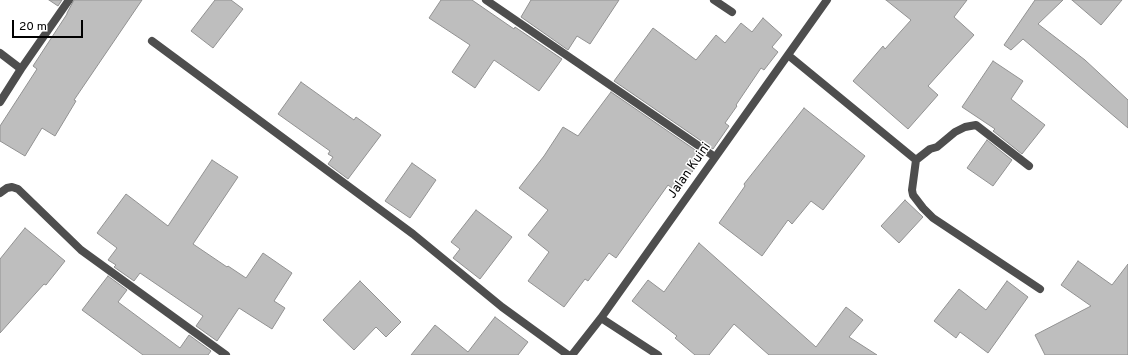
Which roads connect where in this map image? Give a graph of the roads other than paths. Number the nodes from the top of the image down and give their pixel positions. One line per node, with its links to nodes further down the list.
1 (69, 0): 9 (street)
2 (486, 0): 11 (street)
3 (714, 0): 5 (street)
4 (827, 0): 8 (street, Jalan Kuini)
5 (732, 12)
6 (152, 41): 18 (street)
7 (0, 53): 9 (street)
8 (788, 55): 11 (street, Jalan Kuini); 12 (street)
9 (21, 69): 10 (street)
10 (0, 102)
11 (715, 157): 16 (street, Jalan Kuini)
12 (916, 160): 13 (street); 15 (street)
13 (1029, 166)
14 (0, 193): 17 (street)
15 (1040, 289)
16 (600, 318): 19 (street, Jalan Kuini); 20 (street)
17 (226, 355)
18 (568, 355)
19 (572, 355)
20 (658, 355)

